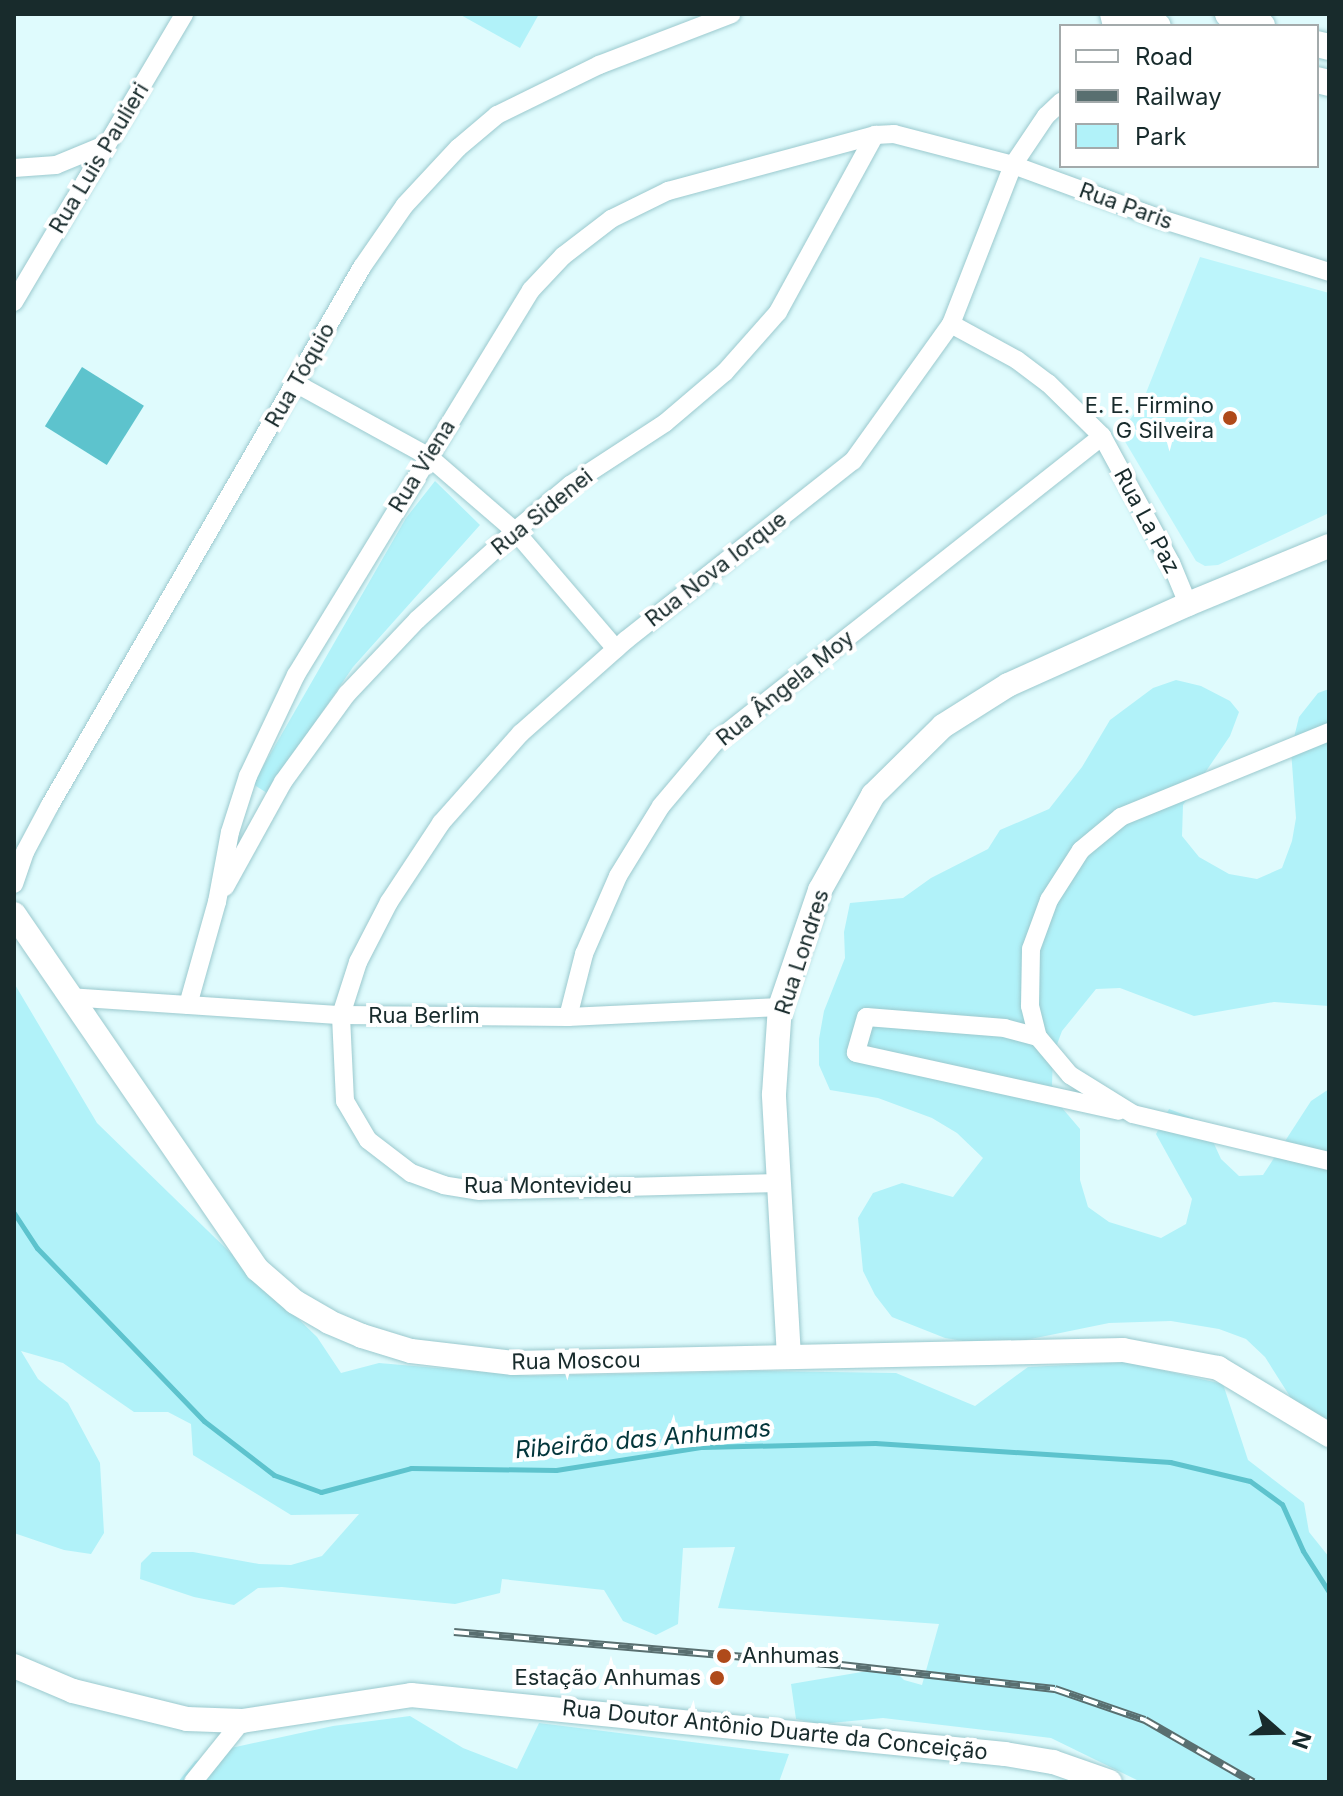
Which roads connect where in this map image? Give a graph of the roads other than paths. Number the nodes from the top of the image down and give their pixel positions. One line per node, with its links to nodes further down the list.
1 (184, 14): 9 (street, Rua Luis Paulieri)
2 (732, 14): 15 (street, Rua Tóquio)
3 (1126, 14): 5 (main road)
4 (1228, 14): 6 (main road)
5 (1153, 24)
6 (1256, 24)
7 (1059, 104): 10 (street, Rua Nova Iorque)
8 (875, 135): 10 (street, Rua Paris); 17 (street, Rua Viena); 18 (street, Rua Sidenei)
9 (107, 144): 11 (street); 13 (street, Rua Luis Paulieri)
10 (1013, 165): 12 (street, Rua Paris); 14 (street, Rua Nova Iorque)
11 (14, 168)
12 (1329, 272)
13 (14, 302)
14 (951, 324): 16 (street, Rua La Paz); 21 (street, Rua Nova Iorque)
15 (295, 383): 17 (street); 27 (street, Rua Tóquio)
16 (1102, 436): 20 (street, Rua La Paz); 34 (street, Rua Ângela Moy)
17 (428, 456): 18 (street); 23 (street, Rua Viena)
18 (515, 531): 21 (street); 24 (street, Rua Sidenei)
19 (1329, 546): 20 (street, Rua Londres)
20 (1188, 604): 32 (street, Rua Londres)
21 (616, 649): 33 (street, Rua Nova Iorque)
22 (1329, 732): 35 (street)
23 (242, 795): 24 (street); 25 (street, Rua Viena)
24 (269, 807): 26 (street, Rua Sidenei)
25 (230, 832): 26 (street); 28 (street, Rua Viena)
26 (251, 840): 28 (street, Rua Sidenei)
27 (14, 884)
28 (217, 902): 31 (street, Rua Viena)
29 (14, 914): 30 (street, Rua Moscou)
30 (68, 997): 31 (street, Rua Berlim); 39 (street, Rua Moscou)
31 (188, 1005): 33 (street, Rua Berlim)
32 (780, 1007): 34 (street, Rua Berlim); 38 (street, Rua Londres)
33 (341, 1015): 34 (street, Rua Berlim); 38 (street, Rua Montevideu)
34 (568, 1017)
35 (1038, 1037): 36 (street); 36 (street)
36 (1133, 1114): 37 (street)
37 (1329, 1161)
38 (778, 1183): 39 (street, Rua Londres)
39 (789, 1357): 40 (street, Rua Moscou)
40 (1329, 1435)
41 (14, 1666): 42 (street, Rua Doutor Antônio Duarte da Conceição)
42 (242, 1721): 43 (street); 44 (street, Rua Doutor Antônio Duarte da Conceição)
43 (193, 1782)
44 (1110, 1782)

